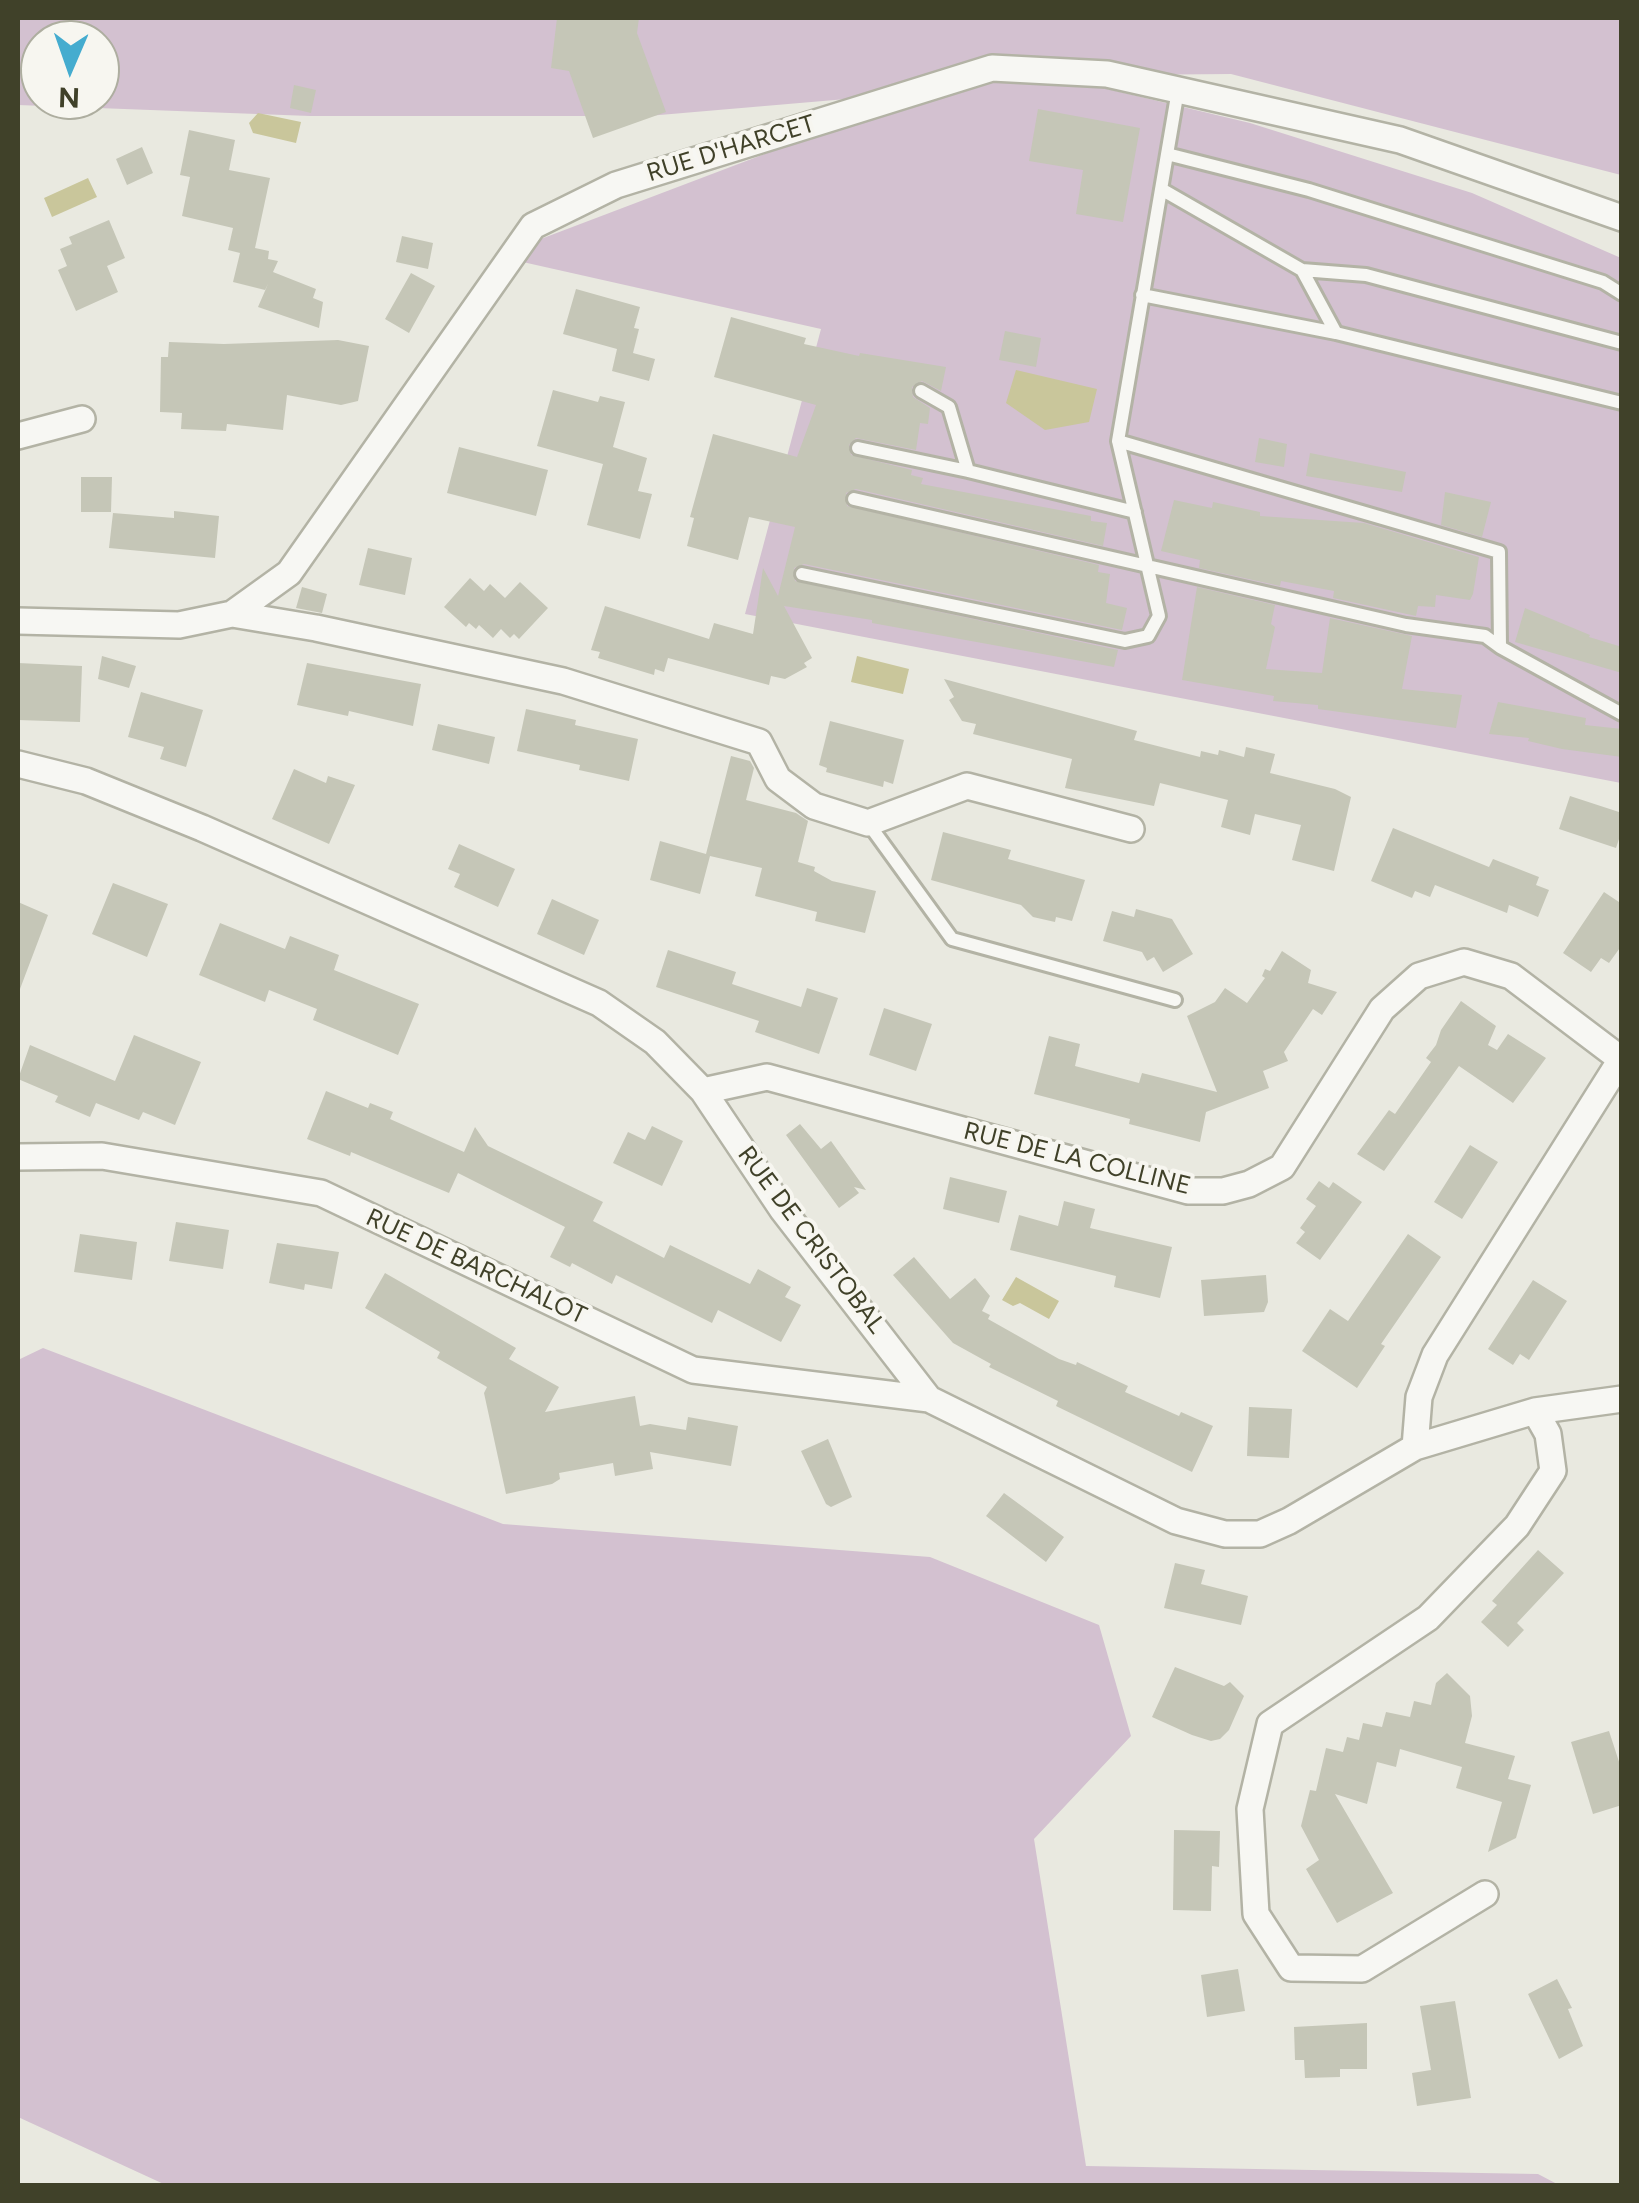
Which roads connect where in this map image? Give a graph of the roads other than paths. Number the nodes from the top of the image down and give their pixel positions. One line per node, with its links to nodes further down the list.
1 (1178, 90): 2 (lane); 4 (street, RUE D'HARCET); 21 (street, RUE D'HARCET)
2 (1167, 154): 3 (lane); 7 (lane)
3 (1161, 189): 5 (lane); 6 (lane)
4 (1622, 218)
5 (1302, 270): 8 (lane); 9 (lane)
6 (1142, 294): 8 (lane); 14 (lane)
7 (1622, 294)
8 (1336, 333): 11 (lane)
9 (1622, 343)
10 (921, 391): 16 (lane)
11 (1622, 403)
12 (82, 418): 13 (street)
13 (18, 436)
14 (1118, 441): 18 (lane); 23 (lane)
15 (858, 448): 16 (lane)
16 (968, 472): 18 (lane)
17 (854, 499): 19 (lane)
18 (1135, 512): 19 (lane)
19 (1148, 569): 20 (lane); 23 (lane)
20 (802, 574)
21 (232, 614): 22 (street, RUE D'HARCET); 26 (street)
22 (18, 621)
23 (1500, 648): 24 (lane)
24 (1622, 714)
25 (18, 764): 30 (street, RUE DE CRISTOBAL)
26 (868, 823): 27 (street); 28 (lane)
27 (1131, 829)
28 (1175, 1000)
29 (1621, 1059): 30 (street, RUE DE LA COLLINE); 35 (street)
30 (702, 1090): 32 (street, RUE DE CRISTOBAL)
31 (18, 1157): 32 (street, RUE DE BARCHALOT)
32 (929, 1399): 35 (street, RUE DE CRISTOBAL)
33 (1622, 1399): 34 (street, RUE DE CRISTOBAL)
34 (1535, 1411): 35 (street, RUE DE CRISTOBAL); 36 (street)
35 (1415, 1447)
36 (1486, 1894)

